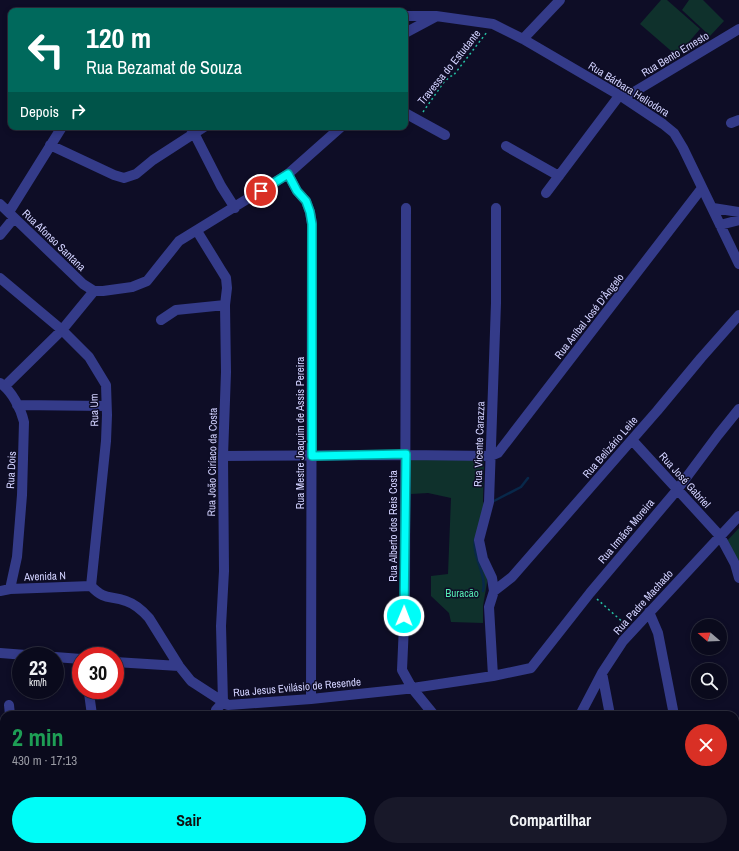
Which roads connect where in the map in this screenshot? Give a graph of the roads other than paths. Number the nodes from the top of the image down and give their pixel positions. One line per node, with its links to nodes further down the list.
1 (560, 0): 6 (street)
2 (408, 16): 3 (street, Rua Bárbara Heliodora)
3 (436, 16): 5 (street); 6 (street, Rua Bárbara Heliodora)
4 (739, 29): 7 (street, Rua Bento Ernesto)
5 (408, 31)
6 (523, 39): 7 (street, Rua Bárbara Heliodora)
7 (621, 97): 16 (street); 17 (street, Rua Bárbara Heliodora)
8 (408, 115): 12 (street)
9 (60, 130): 13 (street)
10 (192, 130): 13 (street); 20 (street)
11 (338, 130): 15 (street)
12 (445, 135)
13 (50, 145): 25 (street)
14 (506, 146): 16 (street)
15 (288, 174): 20 (street); 44 (street, Rua Mestre Joaquim de Assis Pereira)
16 (558, 176): 18 (street)
17 (702, 188): 23 (street, Rua Bárbara Heliodora); 45 (street, Rua Aníbal José D'Ângelo)
18 (546, 193)
19 (0, 204): 25 (street, Rua Afonso Santana)
20 (235, 208): 28 (street)
21 (406, 208): 42 (street, Rua Alberto dos Reis Costa)
22 (496, 208): 45 (street, Rua Vicente Carazza)
23 (713, 208): 24 (street); 27 (street, Rua Bárbara Heliodora)
24 (739, 212)
25 (11, 215): 29 (street); 32 (street, Rua Afonso Santana)
26 (739, 220): 27 (street)
27 (720, 225): 30 (street, Rua Bárbara Heliodora)
28 (197, 231): 32 (street); 33 (street, Rua João Ciríaco da Costa)
29 (0, 235)
30 (739, 264)
31 (0, 278): 36 (street, Rua Um)
32 (94, 291): 36 (street)
33 (225, 305): 35 (street); 43 (street, Rua João Ciríaco da Costa)
34 (739, 315): 41 (street, Rua Belizário Leite)
35 (161, 320)
36 (62, 330): 37 (street); 39 (street, Rua Um)
37 (2, 385): 38 (street, Rua Dois)
38 (17, 405): 39 (street); 51 (street, Rua Dois)
39 (106, 406): 50 (street, Rua Um)
40 (739, 409): 46 (street, Rua Irmãos Moreira)
41 (632, 440): 46 (street, Rua José Gabriel); 52 (street, Rua Belizário Leite)
42 (406, 454): 44 (street); 45 (street); 61 (street, Rua Alberto dos Reis Costa)
43 (223, 456): 44 (street); 64 (street, Rua João Ciríaco da Costa)
44 (312, 456): 63 (street, Rua Mestre Joaquim de Assis Pereira)
45 (491, 456): 52 (street, Rua Vicente Carazza)
46 (677, 490): 48 (street, Rua José Gabriel); 58 (street, Rua Irmãos Moreira)
47 (739, 516): 48 (street, Rua Padre Machado)
48 (720, 536): 49 (street, Rua José Gabriel); 53 (street, Rua Padre Machado)
49 (739, 578)
50 (91, 586): 51 (street, Avenida N); 57 (street, Rua Jesus Evilásio de Resende)
51 (5, 590)
52 (494, 591): 60 (street, Rua Vicente Carazza)
53 (649, 612): 59 (street, Rua Padre Machado); 70 (street)
54 (0, 654): 55 (street)
55 (12, 655)
56 (124, 663): 57 (street)
57 (180, 666): 64 (street, Rua Jesus Evilásio de Resende)
58 (531, 668): 60 (street, Rua Jesus Evilásio de Resende)
59 (602, 673): 68 (street, Rua Padre Machado); 69 (street)
60 (493, 676): 61 (street, Rua Jesus Evilásio de Resende)
61 (412, 688): 63 (street, Rua Jesus Evilásio de Resende); 67 (street, Rua Alberto dos Reis Costa)
62 (90, 699): 65 (street)
63 (311, 699): 64 (street, Rua Jesus Evilásio de Resende)
64 (223, 702): 66 (street)
65 (91, 711)
66 (216, 711)
67 (431, 711)
68 (582, 711)
69 (609, 711)
70 (673, 711)

